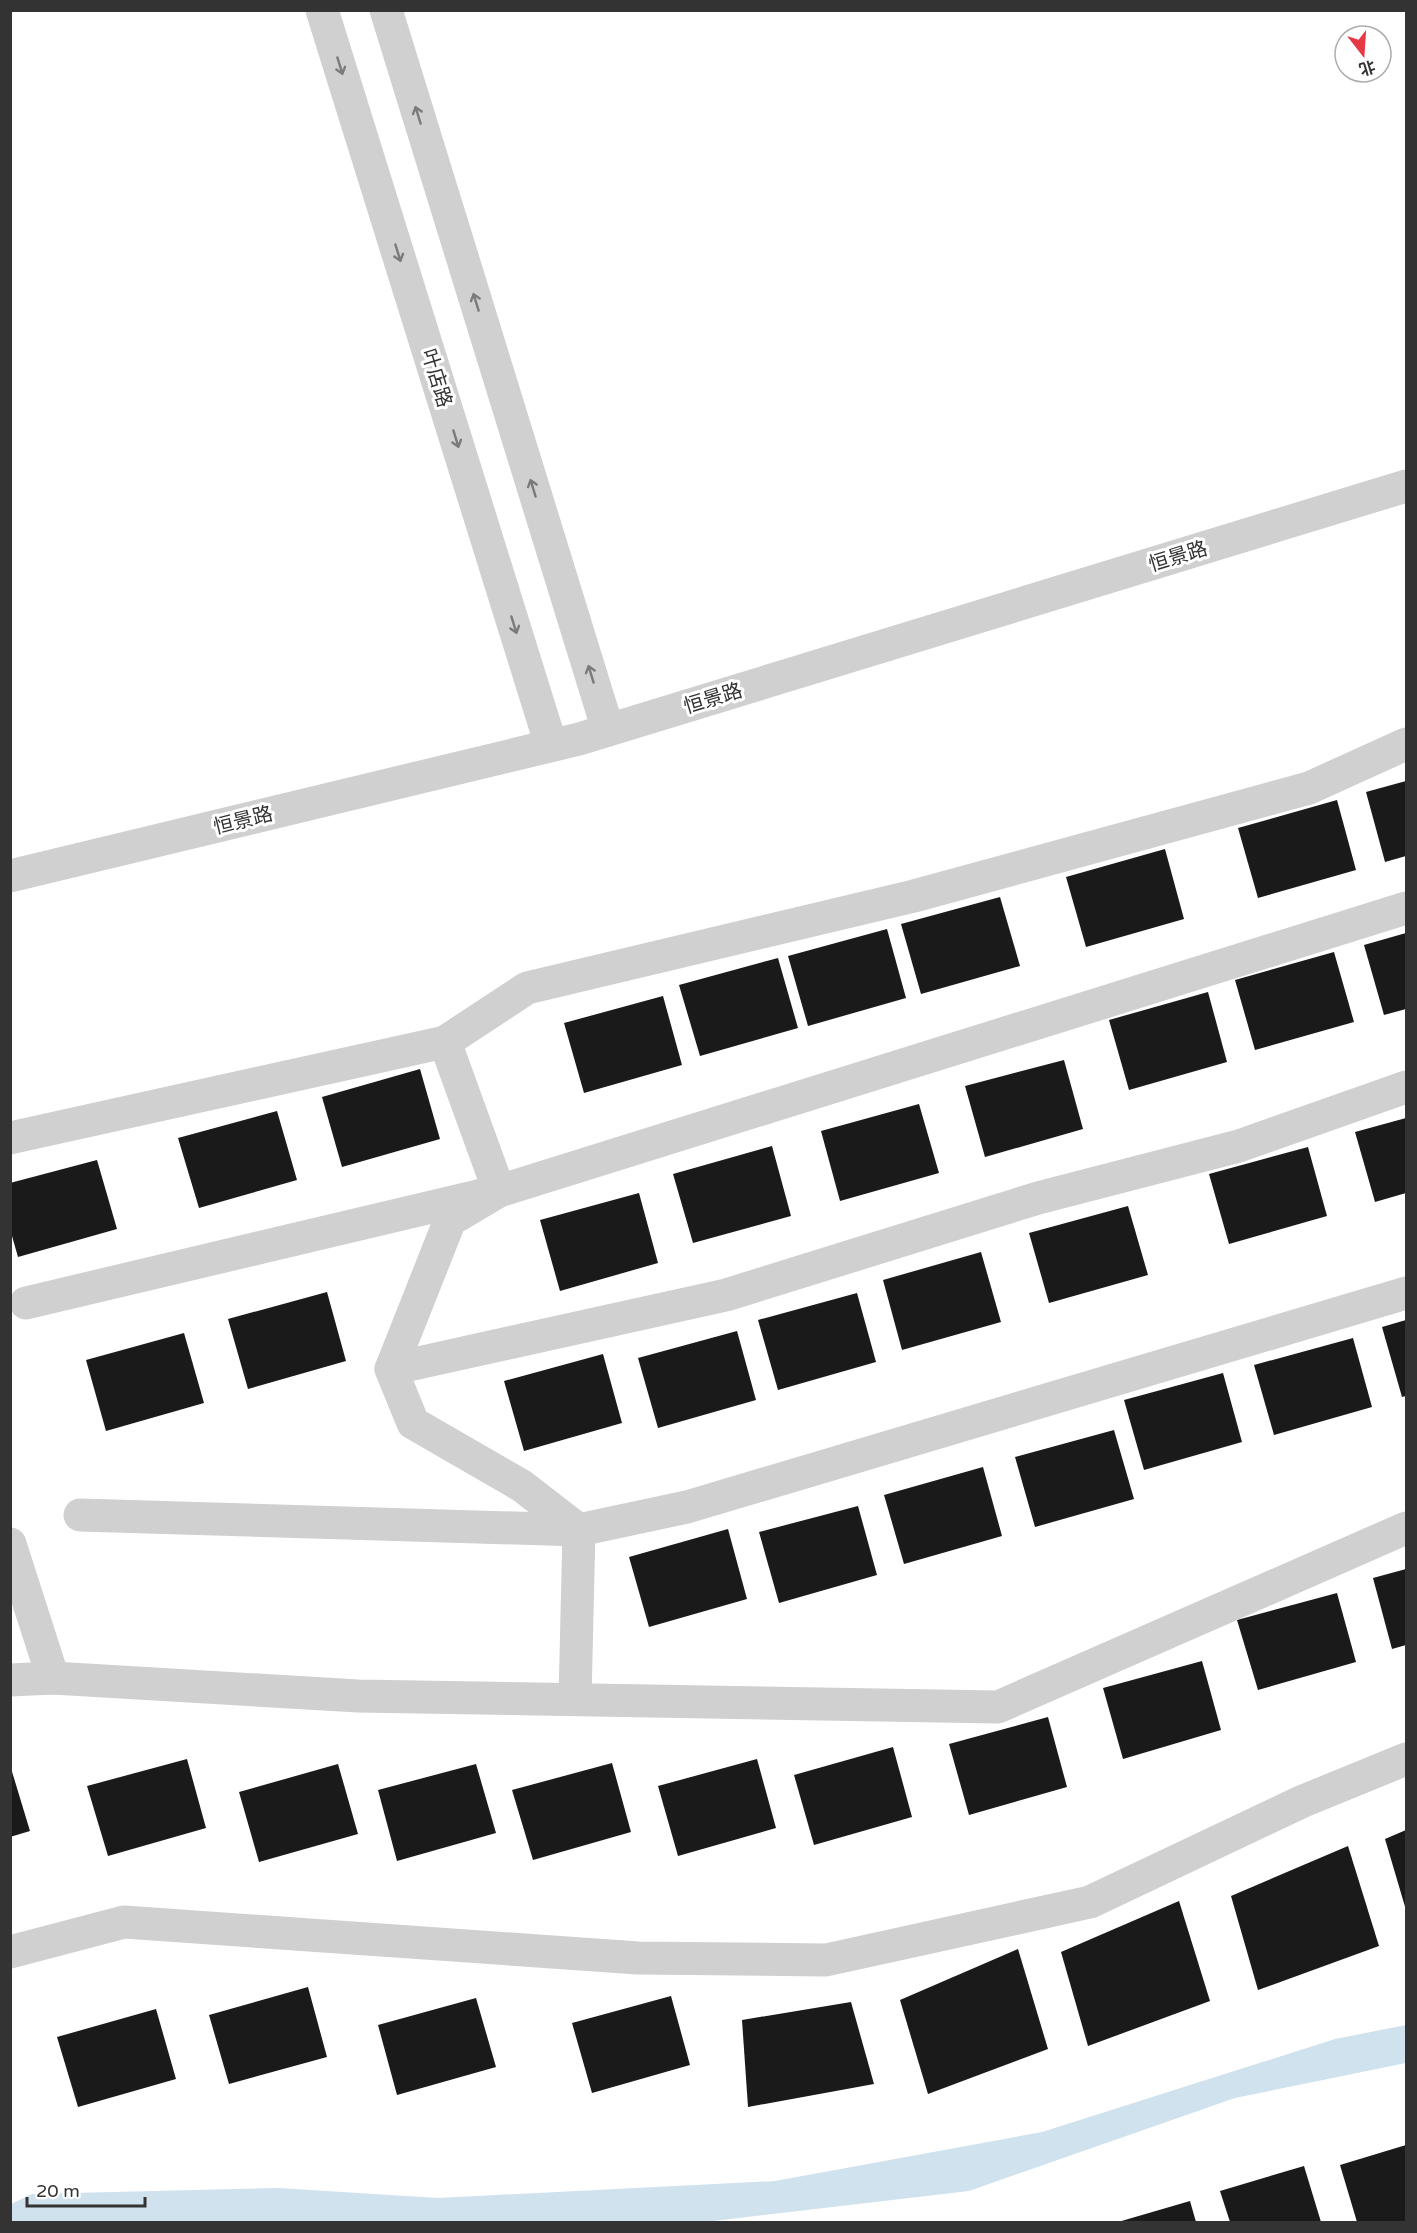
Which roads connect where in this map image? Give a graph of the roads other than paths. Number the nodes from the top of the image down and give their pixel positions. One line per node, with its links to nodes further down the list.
1 (322, 10): 6 (street, 叶店路, one-way to 6)
2 (386, 10): 4 (street, one-way to 2)
3 (1407, 486): 4 (street, 恒景路)
4 (608, 730): 6 (street, 恒景路)
5 (1407, 744): 9 (street)
6 (551, 745): 7 (street, 恒景路)
7 (10, 876)
8 (1407, 908): 12 (street)
9 (445, 1042): 11 (street); 12 (street)
10 (1407, 1087): 15 (street)
11 (10, 1138)
12 (499, 1191): 14 (street); 15 (street)
13 (1407, 1293): 18 (street)
14 (26, 1303)
15 (391, 1369): 18 (street)
16 (81, 1515): 18 (street)
17 (1407, 1528): 22 (street)
18 (579, 1530): 22 (street)
19 (10, 1544): 20 (street)
20 (53, 1678): 21 (street); 22 (street)
21 (10, 1680)
22 (576, 1700)
23 (1407, 1759): 24 (street)
24 (10, 1952)

